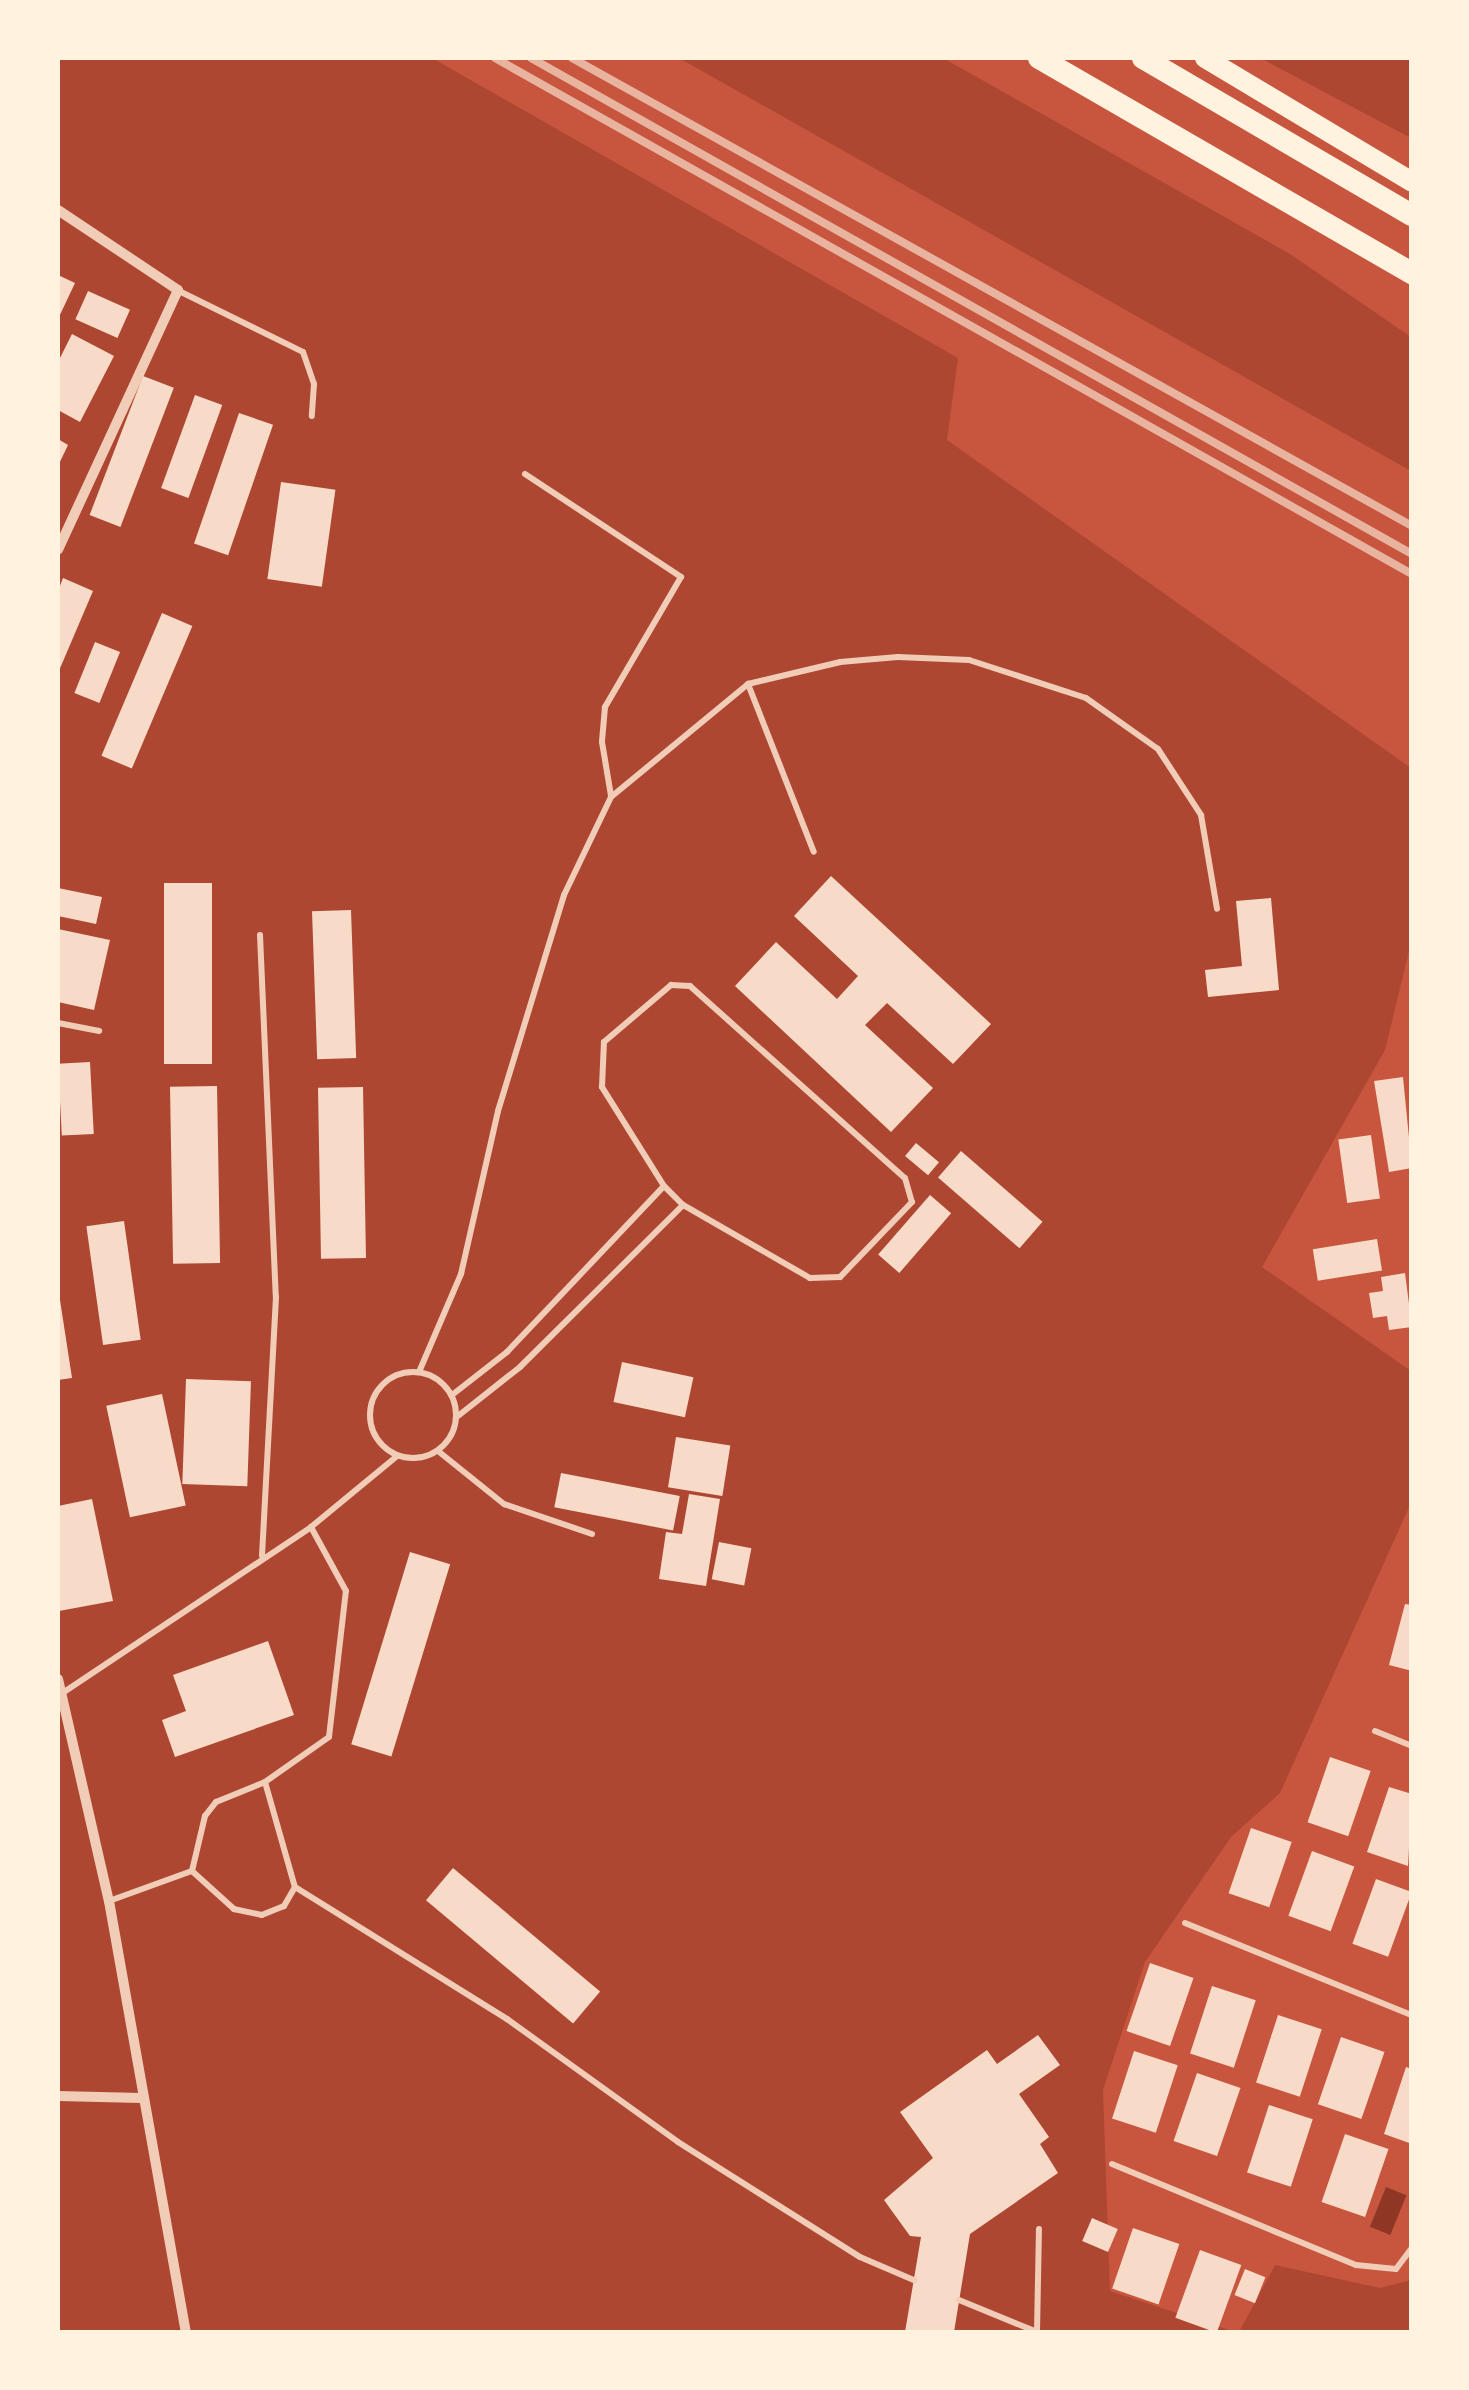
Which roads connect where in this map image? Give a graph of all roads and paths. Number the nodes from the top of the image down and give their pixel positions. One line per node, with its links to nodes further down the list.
1 (1031, 58): 8 (highway)
2 (1039, 58): 8 (highway)
3 (1142, 58): 7 (highway)
4 (1205, 58): 5 (highway)
5 (1412, 182)
6 (58, 210): 9 (street)
7 (1412, 216)
8 (1412, 273)
9 (178, 290): 10 (lane); 12 (street)
10 (312, 416)
11 (525, 474): 14 (lane)
12 (58, 550)
13 (748, 684): 14 (lane); 15 (lane); 16 (lane)
14 (611, 797): 22 (lane)
15 (814, 852)
16 (1217, 909)
17 (260, 935): 29 (lane)
18 (58, 1024): 19 (lane)
19 (99, 1031)
20 (664, 1186): 21 (lane); 21 (lane); 23 (lane)
21 (684, 1205): 24 (lane)
22 (419, 1372): 23 (lane); 26 (lane)
23 (452, 1395): 24 (lane)
24 (458, 1416): 25 (lane)
25 (438, 1451): 26 (lane); 28 (lane)
26 (397, 1456): 27 (lane)
27 (311, 1527): 29 (lane); 34 (lane)
28 (592, 1534)
29 (262, 1556): 31 (lane)
30 (58, 1680): 31 (street)
31 (61, 1694): 37 (street)
32 (1375, 1731): 33 (lane)
33 (1412, 1746)
34 (265, 1782): 35 (lane); 36 (lane)
35 (192, 1871): 36 (lane); 37 (lane)
36 (295, 1887): 45 (lane)
37 (109, 1900): 41 (street)
38 (1185, 1923): 39 (lane)
39 (1412, 2015)
40 (58, 2096): 41 (street)
41 (141, 2098): 47 (street)
42 (1112, 2164): 44 (lane)
43 (1039, 2229): 46 (lane)
44 (1412, 2248)
45 (914, 2280)
46 (959, 2300)
47 (186, 2332)

